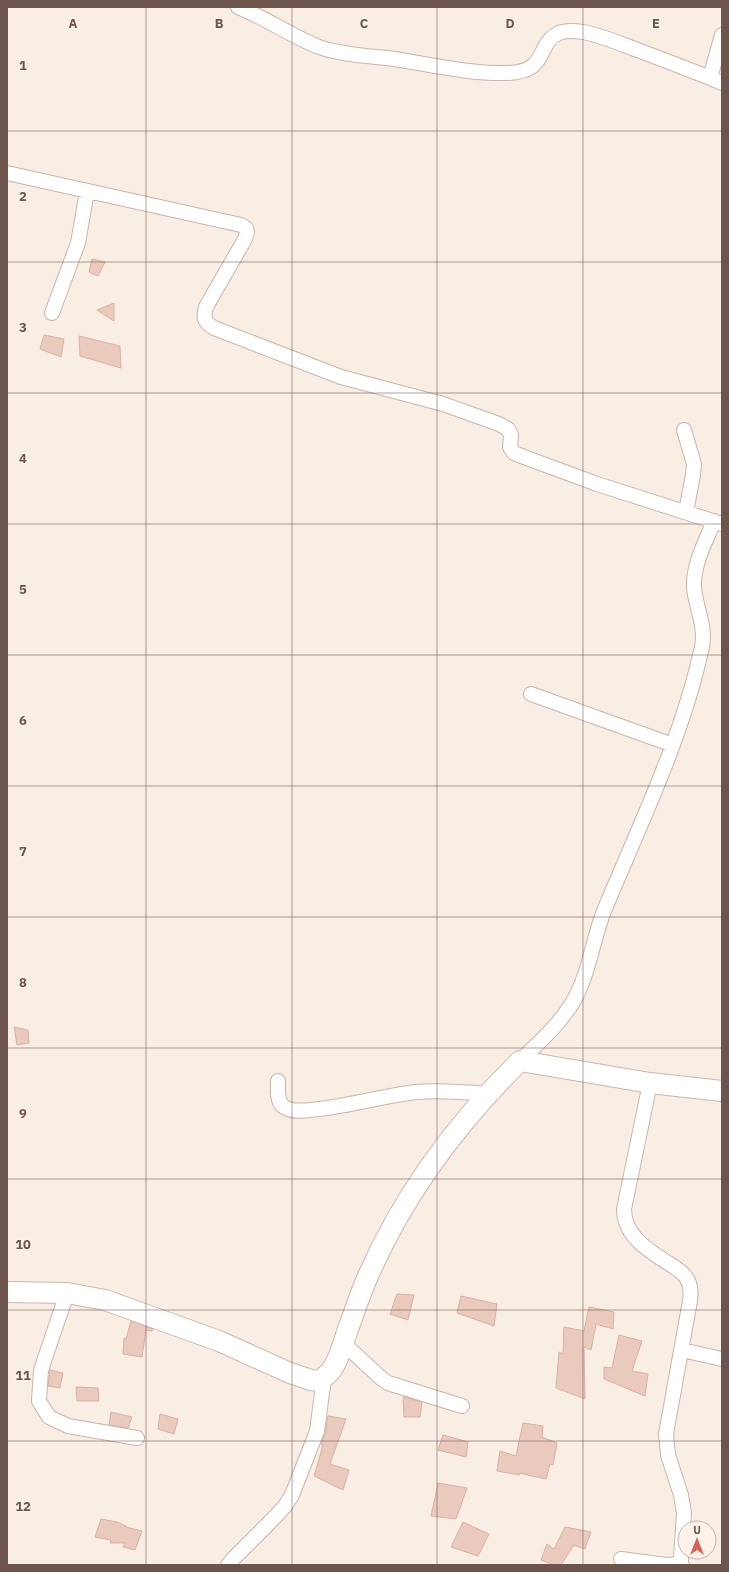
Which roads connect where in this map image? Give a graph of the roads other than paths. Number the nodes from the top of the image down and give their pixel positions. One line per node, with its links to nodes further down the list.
1 (238, 7): 3 (street)
2 (722, 35): 3 (street)
3 (716, 81)
4 (7, 173): 5 (street)
5 (87, 191): 6 (street); 8 (street)
6 (52, 313)
7 (684, 430): 8 (street)
8 (686, 512): 9 (street)
9 (718, 523): 11 (street)
10 (531, 694): 11 (street)
11 (673, 745): 12 (street)
12 (520, 1061): 14 (street); 16 (street)
13 (278, 1081): 16 (street)
14 (650, 1083): 15 (street); 20 (street)
15 (722, 1090)
16 (489, 1094): 19 (street)
17 (7, 1292): 18 (street)
18 (67, 1293): 22 (street); 24 (street)
19 (344, 1343): 22 (street); 23 (street)
20 (682, 1350): 21 (street); 27 (street)
21 (722, 1359)
22 (324, 1378): 26 (street)
23 (462, 1406)
24 (138, 1438)
25 (621, 1559): 27 (street)
26 (228, 1565)
27 (682, 1565)

